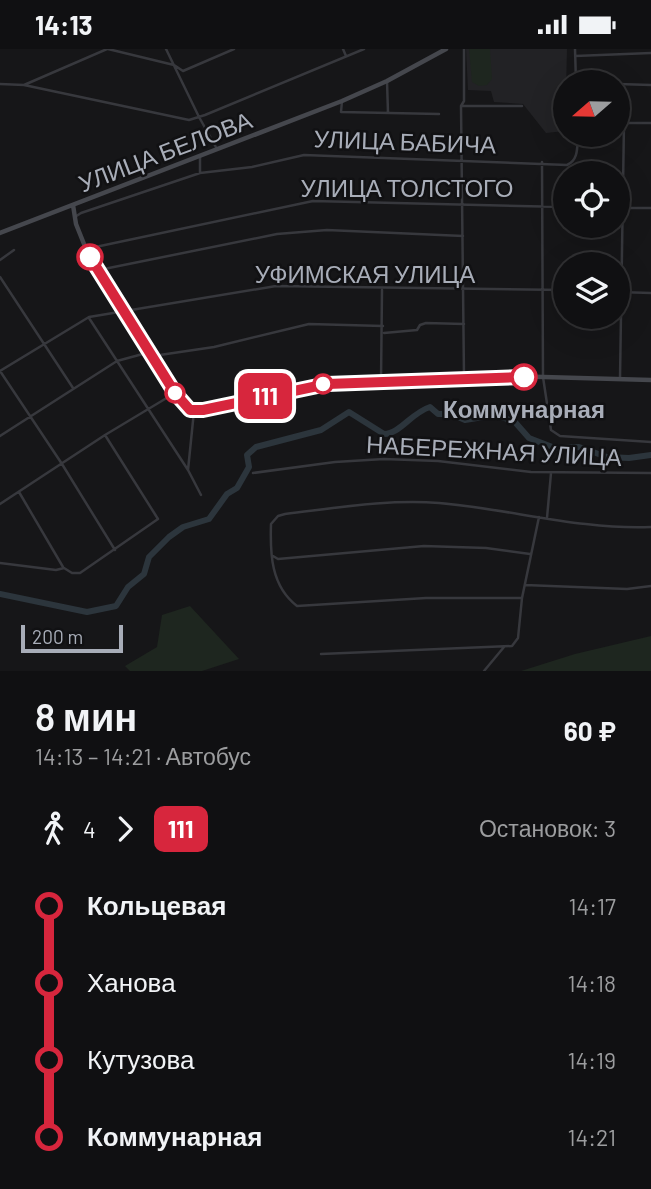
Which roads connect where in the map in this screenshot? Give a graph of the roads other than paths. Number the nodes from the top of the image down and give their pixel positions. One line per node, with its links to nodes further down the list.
1 (108, 49): 12 (street); 17 (street)
2 (166, 49): 12 (street)
3 (234, 49): 12 (street)
4 (343, 49): 10 (street)
5 (364, 49): 10 (street)
6 (446, 49): 14 (main road, УЛИЦА БЕЛОВА)
7 (464, 49): 20 (street)
8 (575, 49): 11 (street)
9 (651, 53): 11 (street)
10 (346, 56): 24 (street)
11 (575, 56): 13 (street)
12 (174, 65): 24 (street)
13 (576, 70)
14 (387, 81): 19 (main road, УЛИЦА БЕЛОВА); 22 (street)
15 (0, 84): 17 (street)
16 (630, 84): 18 (street)
17 (24, 85): 24 (street)
18 (651, 85)
19 (342, 101): 22 (street); 28 (main road, УЛИЦА БЕЛОВА)
20 (461, 106): 21 (street, УЛИЦА БАБИЧА); 30 (street)
21 (522, 106)
22 (388, 113): 23 (street)
23 (439, 114)
24 (199, 117): 28 (street)
25 (630, 123): 26 (street)
26 (651, 124)
27 (577, 147): 31 (street, УЛИЦА БАБИЧА)
28 (217, 149): 29 (main road, УЛИЦА БЕЛОВА)
29 (200, 156): 32 (street); 34 (main road, УЛИЦА БЕЛОВА)
30 (462, 160): 31 (street, УЛИЦА БАБИЧА); 32 (street, УЛИЦА БАБИЧА); 33 (street)
31 (541, 162): 35 (street)
32 (200, 173): 39 (street, УЛИЦА БАБИЧА)
33 (463, 204): 35 (street, УЛИЦА ТОЛСТОГО); 41 (street); 42 (street, УЛИЦА ТОЛСТОГО)
34 (73, 205): 39 (main road); 40 (main road, УЛИЦА БЕЛОВА)
35 (542, 207): 36 (street, УЛИЦА ТОЛСТОГО); 49 (street)
36 (553, 207)
37 (630, 208): 38 (street)
38 (651, 208)
39 (75, 217): 42 (main road)
40 (0, 233)
41 (463, 236): 45 (street); 48 (street)
42 (86, 249): 45 (main road)
43 (15, 250): 44 (street)
44 (0, 260)
45 (99, 270): 53 (main road)
46 (0, 277): 59 (street)
47 (382, 289): 48 (street, УФИМСКАЯ УЛИЦА); 53 (street, УФИМСКАЯ УЛИЦА); 56 (street)
48 (464, 290): 49 (street, УФИМСКАЯ УЛИЦА); 55 (street)
49 (542, 290): 50 (street, УФИМСКАЯ УЛИЦА); 64 (street)
50 (553, 290)
51 (630, 292): 52 (street)
52 (651, 293)
53 (124, 309): 54 (street, УФИМСКАЯ УЛИЦА); 60 (main road)
54 (89, 317): 59 (street, УФИМСКАЯ УЛИЦА); 61 (street)
55 (464, 324): 58 (street); 63 (street)
56 (383, 326): 58 (street); 60 (street)
57 (619, 329): 65 (street)
58 (383, 333): 67 (street)
59 (43, 343): 62 (street, УФИМСКАЯ УЛИЦА); 68 (street)
60 (152, 354): 61 (street); 69 (main road)
61 (117, 361): 68 (street); 70 (street)
62 (0, 371): 72 (street)
63 (464, 377): 64 (main road); 67 (main road)
64 (543, 377): 65 (main road); 75 (street, НАБЕРЕЖНАЯ УЛИЦА)
65 (620, 379): 66 (main road)
66 (651, 380)
67 (381, 381): 71 (main road)
68 (72, 388): 72 (street)
69 (175, 393): 70 (street); 71 (main road)
70 (148, 409): 73 (street); 77 (street)
71 (194, 411): 77 (street)
72 (30, 417): 74 (street); 76 (street)
73 (105, 435): 76 (street); 87 (street)
74 (0, 436)
75 (651, 442)
76 (62, 464): 81 (street); 87 (street)
77 (188, 470): 82 (street)
78 (253, 473): 80 (street, НАБЕРЕЖНАЯ УЛИЦА)
79 (651, 473): 80 (street, НАБЕРЕЖНАЯ УЛИЦА)
80 (551, 474): 85 (street)
81 (19, 492): 83 (street); 91 (street)
82 (201, 495)
83 (0, 504)
84 (539, 517): 85 (street); 88 (street); 89 (street)
85 (547, 518): 86 (street)
86 (651, 527)
87 (115, 549): 91 (street)
88 (530, 554): 89 (street); 92 (street)
89 (273, 556): 94 (street)
90 (0, 563): 91 (street)
91 (64, 568)
92 (525, 585): 93 (street); 94 (street)
93 (651, 586)
94 (522, 598): 95 (street)
95 (504, 647): 96 (street); 97 (street)
96 (321, 654)
97 (484, 671)

